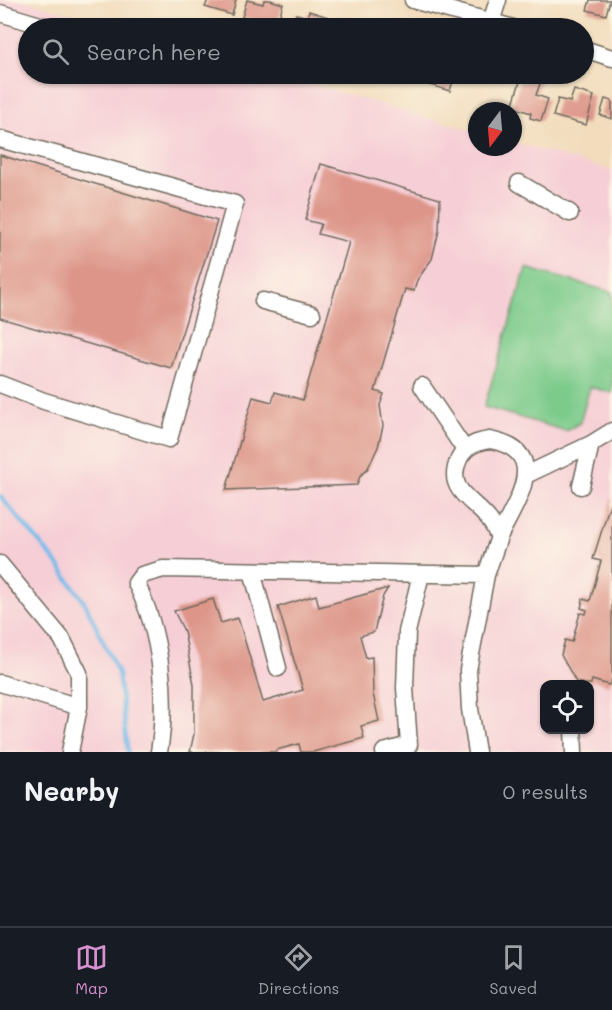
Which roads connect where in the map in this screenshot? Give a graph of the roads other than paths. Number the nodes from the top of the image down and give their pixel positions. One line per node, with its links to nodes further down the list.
1 (413, 0): 5 (street)
2 (498, 0): 6 (street)
3 (0, 13): 4 (street)
4 (18, 18)
5 (477, 18)
6 (492, 18)
7 (594, 52): 8 (street)
8 (612, 58)
9 (0, 139): 14 (street)
10 (519, 183): 11 (street)
11 (570, 213)
12 (263, 301): 13 (street)
13 (312, 314)
14 (0, 384)
15 (422, 386): 18 (street)
16 (612, 431): 17 (street)
17 (591, 444): 19 (street); 20 (street)
18 (465, 450): 19 (street); 21 (street)
19 (526, 475): 21 (street)
20 (581, 486)
21 (500, 537): 25 (street)
22 (0, 564): 28 (street)
23 (252, 571): 24 (street); 26 (street); 31 (street)
24 (421, 574): 25 (street); 32 (street)
25 (486, 575): 33 (street)
26 (278, 668)
27 (0, 683): 28 (street)
28 (79, 706): 30 (street)
29 (573, 734): 34 (street)
30 (70, 752)
31 (159, 752)
32 (384, 752)
33 (477, 752)
34 (574, 752)

